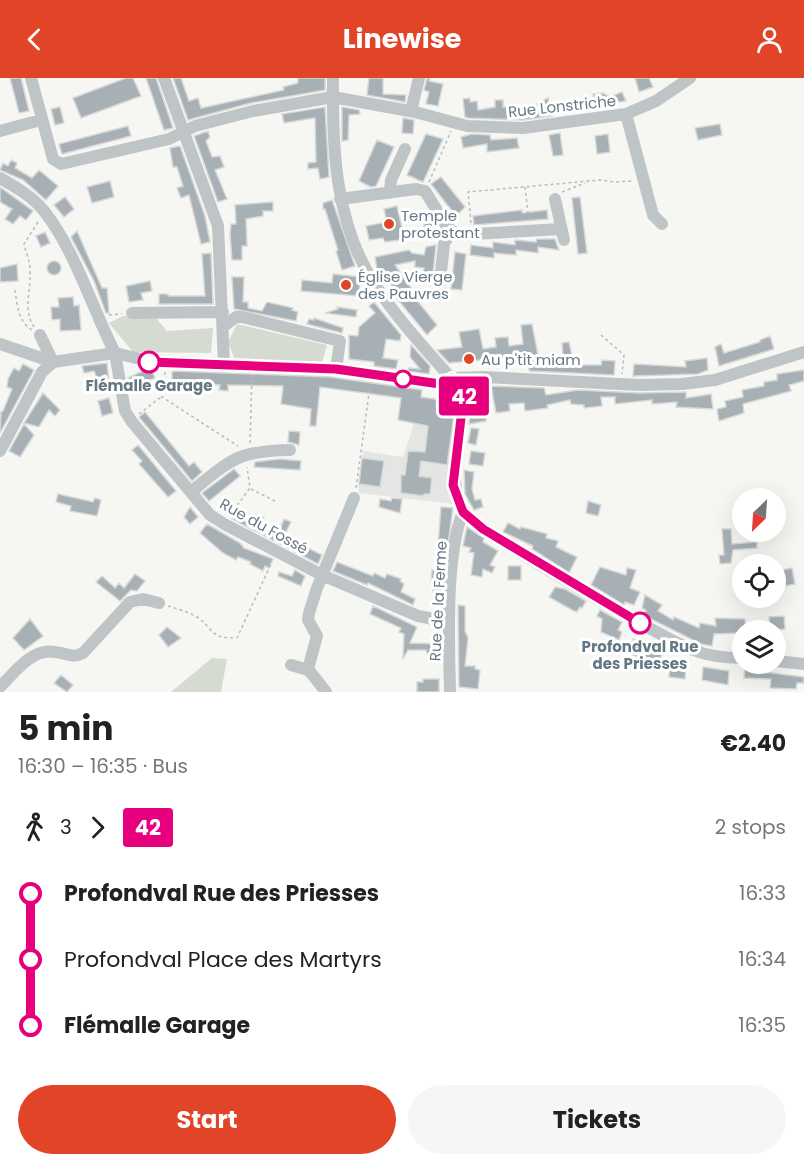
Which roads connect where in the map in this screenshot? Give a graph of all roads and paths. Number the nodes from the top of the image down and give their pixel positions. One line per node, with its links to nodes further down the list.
1 (31, 78): 9 (street, Rue Lonstriche)
2 (164, 78): 12 (street)
3 (333, 78): 6 (street)
4 (419, 78): 7 (street)
5 (690, 78): 8 (street, Rue Lonstriche)
6 (333, 97): 7 (street, Rue Lonstriche); 12 (street, Rue Lonstriche); 21 (street)
7 (411, 111): 10 (street, Rue Lonstriche)
8 (626, 114): 10 (street, Rue Lonstriche); 15 (street)
9 (41, 120): 11 (street); 12 (street, Rue Lonstriche)
10 (454, 123): 18 (path)
11 (0, 131)
12 (183, 132): 30 (street)
13 (405, 149): 20 (street)
14 (0, 178): 23 (street, Rue du Fossé)
15 (643, 178): 16 (path); 24 (street)
16 (589, 182): 17 (path); 19 (path)
17 (525, 186): 25 (path); 27 (path)
18 (425, 191): 20 (street); 26 (street)
19 (570, 191)
20 (390, 193): 21 (street)
21 (340, 199): 45 (street)
22 (555, 199): 25 (street)
23 (45, 212): 32 (street, Rue du Fossé); 34 (path)
24 (662, 224)
25 (530, 228): 27 (street)
26 (451, 231): 27 (street); 28 (street)
27 (472, 236)
28 (440, 282)
29 (15, 290): 34 (path)
30 (223, 312): 31 (street); 33 (street)
31 (132, 313): 32 (path)
32 (96, 316): 38 (street, Rue du Fossé)
33 (224, 326): 41 (street); 43 (street)
34 (40, 335): 39 (street)
35 (601, 335): 46 (path)
36 (0, 344): 39 (street)
37 (804, 352): 46 (street)
38 (115, 353): 39 (street); 40 (street); 48 (street, Rue du Fossé)
39 (53, 362): 50 (street)
40 (165, 362): 41 (street); 47 (path)
41 (224, 364): 42 (street)
42 (253, 366): 43 (street); 51 (path)
43 (336, 369): 44 (street)
44 (372, 375): 45 (street); 54 (path)
45 (452, 378): 46 (street); 56 (street)
46 (621, 384)
47 (162, 397): 48 (path); 51 (path)
48 (131, 421): 53 (street, Rue du Fossé)
49 (290, 450): 51 (street)
50 (0, 451)
51 (247, 454): 52 (path); 53 (street)
52 (250, 489): 55 (path); 57 (path)
53 (192, 491): 57 (street, Rue du Fossé)
54 (354, 498): 59 (street)
55 (278, 502)
56 (463, 512): 61 (street, Rue de la Ferme); 62 (street)
57 (224, 524): 58 (street, Rue du Fossé)
58 (277, 553): 59 (street, Rue du Fossé); 60 (path)
59 (322, 575): 61 (street, Rue du Fossé); 66 (street)
60 (159, 603): 67 (street)
61 (449, 622): 69 (street, Rue de la Ferme)
62 (732, 656)
63 (786, 662): 64 (street)
64 (804, 664)
65 (291, 665): 66 (street)
66 (308, 670): 68 (street)
67 (0, 687)
68 (326, 692)
69 (450, 692)

